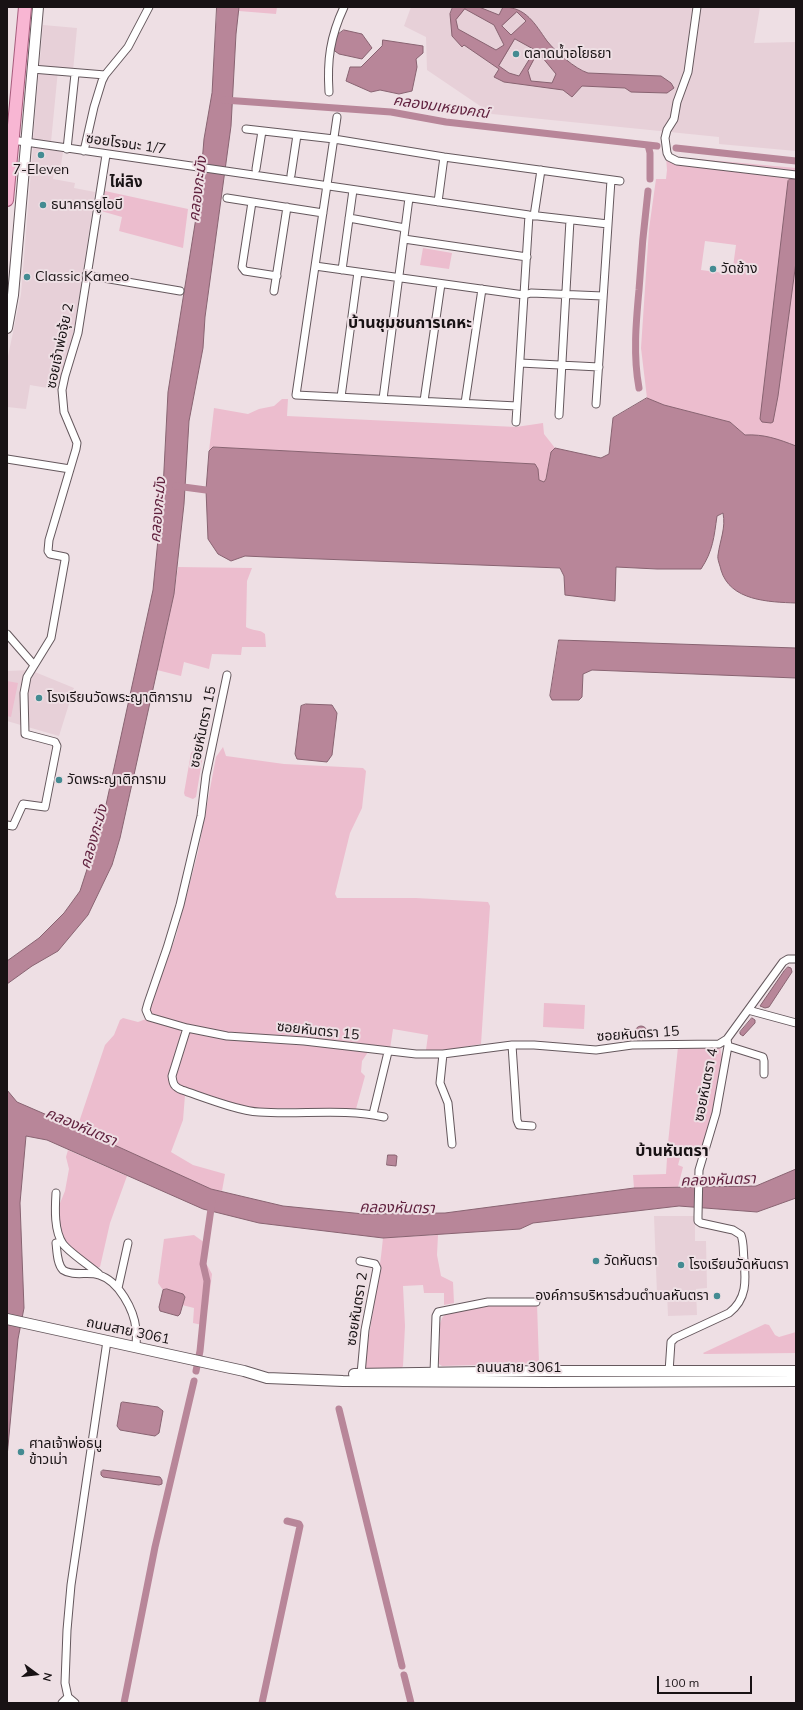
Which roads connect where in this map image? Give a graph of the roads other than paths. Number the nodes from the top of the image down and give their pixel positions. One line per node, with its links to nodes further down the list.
1 (25, 7): 11 (main road)
2 (38, 7): 6 (main road)
3 (149, 7): 8 (street)
4 (344, 7): 9 (street)
5 (697, 7): 25 (street)
6 (32, 69): 7 (street); 17 (main road)
7 (75, 74): 8 (street); 18 (street)
8 (105, 75): 19 (street)
9 (329, 92)
10 (337, 117): 15 (street)
11 (11, 120): 16 (main road)
12 (246, 129): 13 (street)
13 (262, 131): 14 (street); 22 (street)
14 (297, 135): 15 (street); 24 (street)
15 (334, 139): 21 (street); 28 (street)
16 (12, 140): 17 (street, ซอยโรจนะ 1/7); 32 (main road)
17 (26, 142): 18 (street, ซอยโรจนะ 1/7); 57 (main road)
18 (67, 149): 19 (street, ซอยโรจนะ 1/7)
19 (84, 151): 20 (street, ซอยโรจนะ 1/7)
20 (106, 155): 28 (street, ซอยโรจนะ 1/7); 47 (street, ซอยเจ้าพ่อจุ้ย 2)
21 (444, 157): 23 (street); 34 (street)
22 (256, 169)
23 (542, 170): 26 (street); 37 (street)
24 (292, 175)
25 (796, 175)
26 (611, 180): 27 (street); 40 (street)
27 (620, 182)
28 (327, 186): 29 (street, ซอยโรจนะ 1/7); 36 (street)
29 (353, 190): 31 (street, ซอยโรจนะ 1/7); 38 (street)
30 (227, 198): 33 (street)
31 (409, 198): 34 (street, ซอยโรจนะ 1/7); 41 (street)
32 (7, 200)
33 (252, 202): 35 (street); 48 (street)
34 (438, 202): 37 (street, ซอยโรจนะ 1/7)
35 (287, 207): 36 (street); 48 (street)
36 (323, 213): 44 (street)
37 (532, 215): 39 (street, ซอยโรจนะ 1/7); 43 (street)
38 (349, 218): 41 (street); 45 (street)
39 (570, 220): 40 (street, ซอยโรจนะ 1/7); 55 (street)
40 (608, 224): 56 (street)
41 (405, 228): 42 (street)
42 (404, 239): 43 (street); 49 (street)
43 (527, 257): 54 (street)
44 (315, 266): 45 (street); 61 (street)
45 (342, 270): 46 (street)
46 (358, 272): 49 (street); 61 (street)
47 (86, 275): 52 (street); 70 (street, ซอยเจ้าพ่อจุ้ย 2)
48 (277, 276): 53 (street)
49 (398, 278): 50 (street); 62 (street)
50 (441, 284): 51 (street); 63 (street)
51 (482, 289): 54 (street); 64 (street)
52 (180, 291)
53 (274, 291)
54 (524, 295): 55 (street); 58 (street)
55 (566, 295): 56 (street); 59 (street)
56 (603, 296): 60 (street)
57 (7, 328)
58 (520, 363): 59 (street); 66 (street)
59 (562, 366): 60 (street); 67 (street)
60 (598, 368): 65 (street)
61 (341, 397): 62 (street)
62 (383, 399): 63 (street)
63 (424, 401): 64 (street)
64 (465, 403): 66 (street)
65 (596, 404)
66 (517, 406): 68 (street)
67 (559, 415)
68 (516, 422)
69 (7, 460): 70 (street)
70 (70, 469): 72 (street, ซอยเจ้าพ่อจุ้ย 2)
71 (7, 634): 72 (street)
72 (34, 665): 74 (street)
73 (227, 675): 78 (street, ซอยหันตรา 15)
74 (10, 825)
75 (796, 959): 76 (street)
76 (748, 1010): 77 (street); 79 (street)
77 (796, 1024)
78 (187, 1028): 81 (street, ซอยหันตรา 15); 84 (street)
79 (728, 1043): 80 (street, ซอยหันตรา 15); 83 (street); 101 (street, ซอยหันตรา 4)
80 (512, 1045): 82 (street, ซอยหันตรา 15); 86 (street)
81 (388, 1052): 82 (street, ซอยหันตรา 15); 84 (street)
82 (443, 1054): 87 (street)
83 (764, 1074)
84 (373, 1114): 85 (street)
85 (384, 1117)
86 (532, 1126)
87 (452, 1144)
88 (56, 1193): 92 (street)
89 (56, 1243): 92 (street)
90 (128, 1243): 93 (street)
91 (360, 1261): 103 (street, ซอยหันตรา 2)
92 (100, 1274): 93 (street)
93 (118, 1288): 97 (street)
94 (536, 1302): 102 (street)
95 (7, 1319): 96 (main road, ถนนสาย 3061)
96 (107, 1341): 97 (main road, ถนนสาย 3061); 106 (street)
97 (136, 1348): 98 (main road, ถนนสาย 3061)
98 (244, 1370): 103 (main road, ถนนสาย 3061); 105 (main road, ถนนสาย 3061)
99 (548, 1371): 101 (main road, ถนนสาย 3061); 102 (main road, ถนนสาย 3061); 105 (main road)
100 (796, 1371): 101 (main road, ถนนสาย 3061)
101 (669, 1372)
102 (434, 1373): 103 (main road, ถนนสาย 3061)
103 (361, 1374)
104 (796, 1381): 105 (main road, ถนนสาย 3061)
105 (548, 1382)
106 (68, 1697): 107 (street); 108 (street)
107 (62, 1703)
108 (75, 1703)

